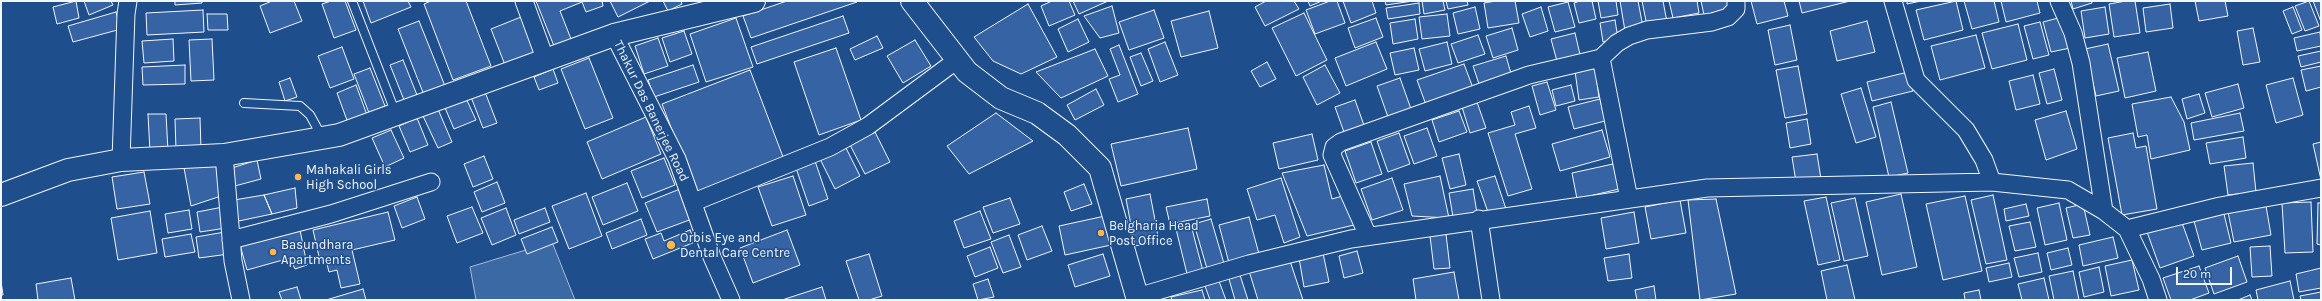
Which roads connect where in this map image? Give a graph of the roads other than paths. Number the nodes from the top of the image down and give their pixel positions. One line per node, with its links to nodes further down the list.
1 (128, 1): 17 (street)
2 (352, 1): 14 (lane)
3 (524, 1): 12 (street)
4 (754, 1): 9 (street)
5 (912, 1): 11 (street)
6 (1736, 1): 10 (street)
7 (1893, 1): 19 (street)
8 (2059, 1): 24 (street)
9 (614, 35): 12 (street); 23 (street, Thakur Das Banerjee Road)
10 (1601, 58): 22 (street); 27 (street)
11 (957, 60): 23 (street); 29 (street)
12 (546, 61): 14 (street)
13 (244, 103): 15 (lane)
14 (396, 115): 15 (street)
15 (322, 138): 16 (street)
16 (224, 155): 17 (street); 28 (street)
17 (121, 160): 21 (street)
18 (431, 182): 28 (street)
19 (1992, 182): 22 (street); 24 (street)
20 (2321, 188): 26 (street)
21 (1, 195)
22 (1629, 199): 25 (street)
23 (694, 202): 31 (street, Thakur Das Banerjee Road)
24 (2104, 211): 26 (street)
25 (1479, 219): 27 (street); 32 (street)
26 (2127, 229): 33 (street)
27 (1368, 236): 29 (street)
28 (231, 240): 30 (street)
29 (1138, 298)
30 (241, 300)
31 (731, 300)
32 (1491, 300)
33 (2158, 300)

